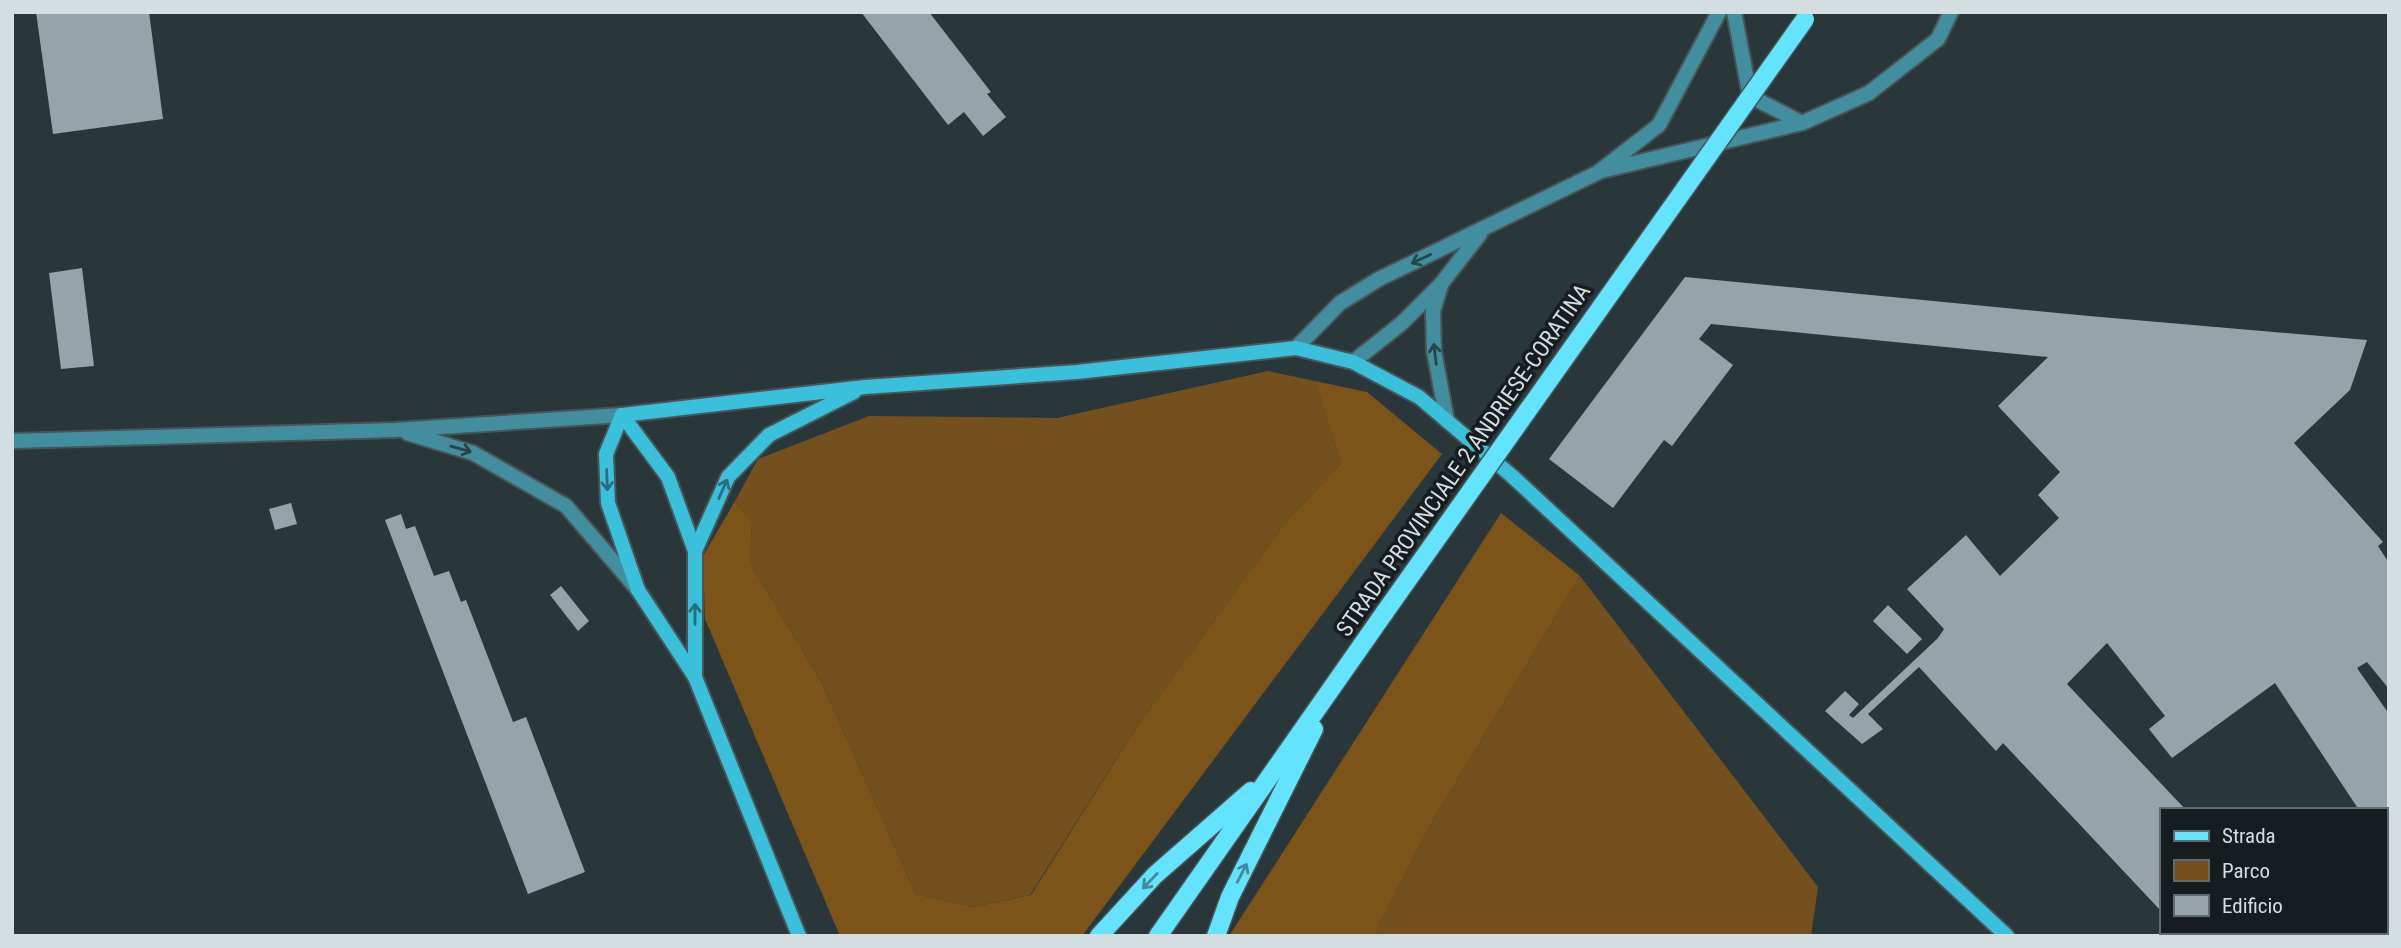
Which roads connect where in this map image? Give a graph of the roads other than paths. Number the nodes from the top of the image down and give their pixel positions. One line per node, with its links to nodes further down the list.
1 (1719, 12): 6 (street)
2 (1734, 12): 5 (street)
3 (1951, 12): 5 (street)
4 (1807, 16): 18 (main road, STRADA PROVINCIALE 2 ANDRIESE-CORATINA, bridge)
5 (1802, 123): 6 (street)
6 (1597, 173): 7 (street)
7 (1483, 230): 8 (street); 9 (street, one-way to 9)
8 (1441, 284): 10 (street); 13 (street, one-way to 8)
9 (1296, 348): 10 (main road); 11 (main road)
10 (1353, 362): 13 (main road)
11 (865, 387): 12 (main road); 16 (main road, one-way to 11)
12 (622, 415): 14 (street); 16 (main road); 17 (main road, one-way to 17)
13 (1447, 421): 21 (main road)
14 (395, 430): 15 (street); 17 (street, one-way to 17)
15 (12, 441)
16 (695, 551): 19 (main road, one-way to 16)
17 (638, 590): 19 (main road)
18 (1340, 675): 20 (main road, STRADA PROVINCIALE 2 ANDRIESE-CORATINA); 25 (main road, one-way to 18)
19 (695, 677): 22 (main road)
20 (1274, 770): 23 (main road, one-way to 23); 24 (main road, STRADA PROVINCIALE 2 ANDRIESE-CORATINA)
21 (2007, 934)
22 (799, 936)
23 (1099, 936)
24 (1158, 936)
25 (1216, 936)

